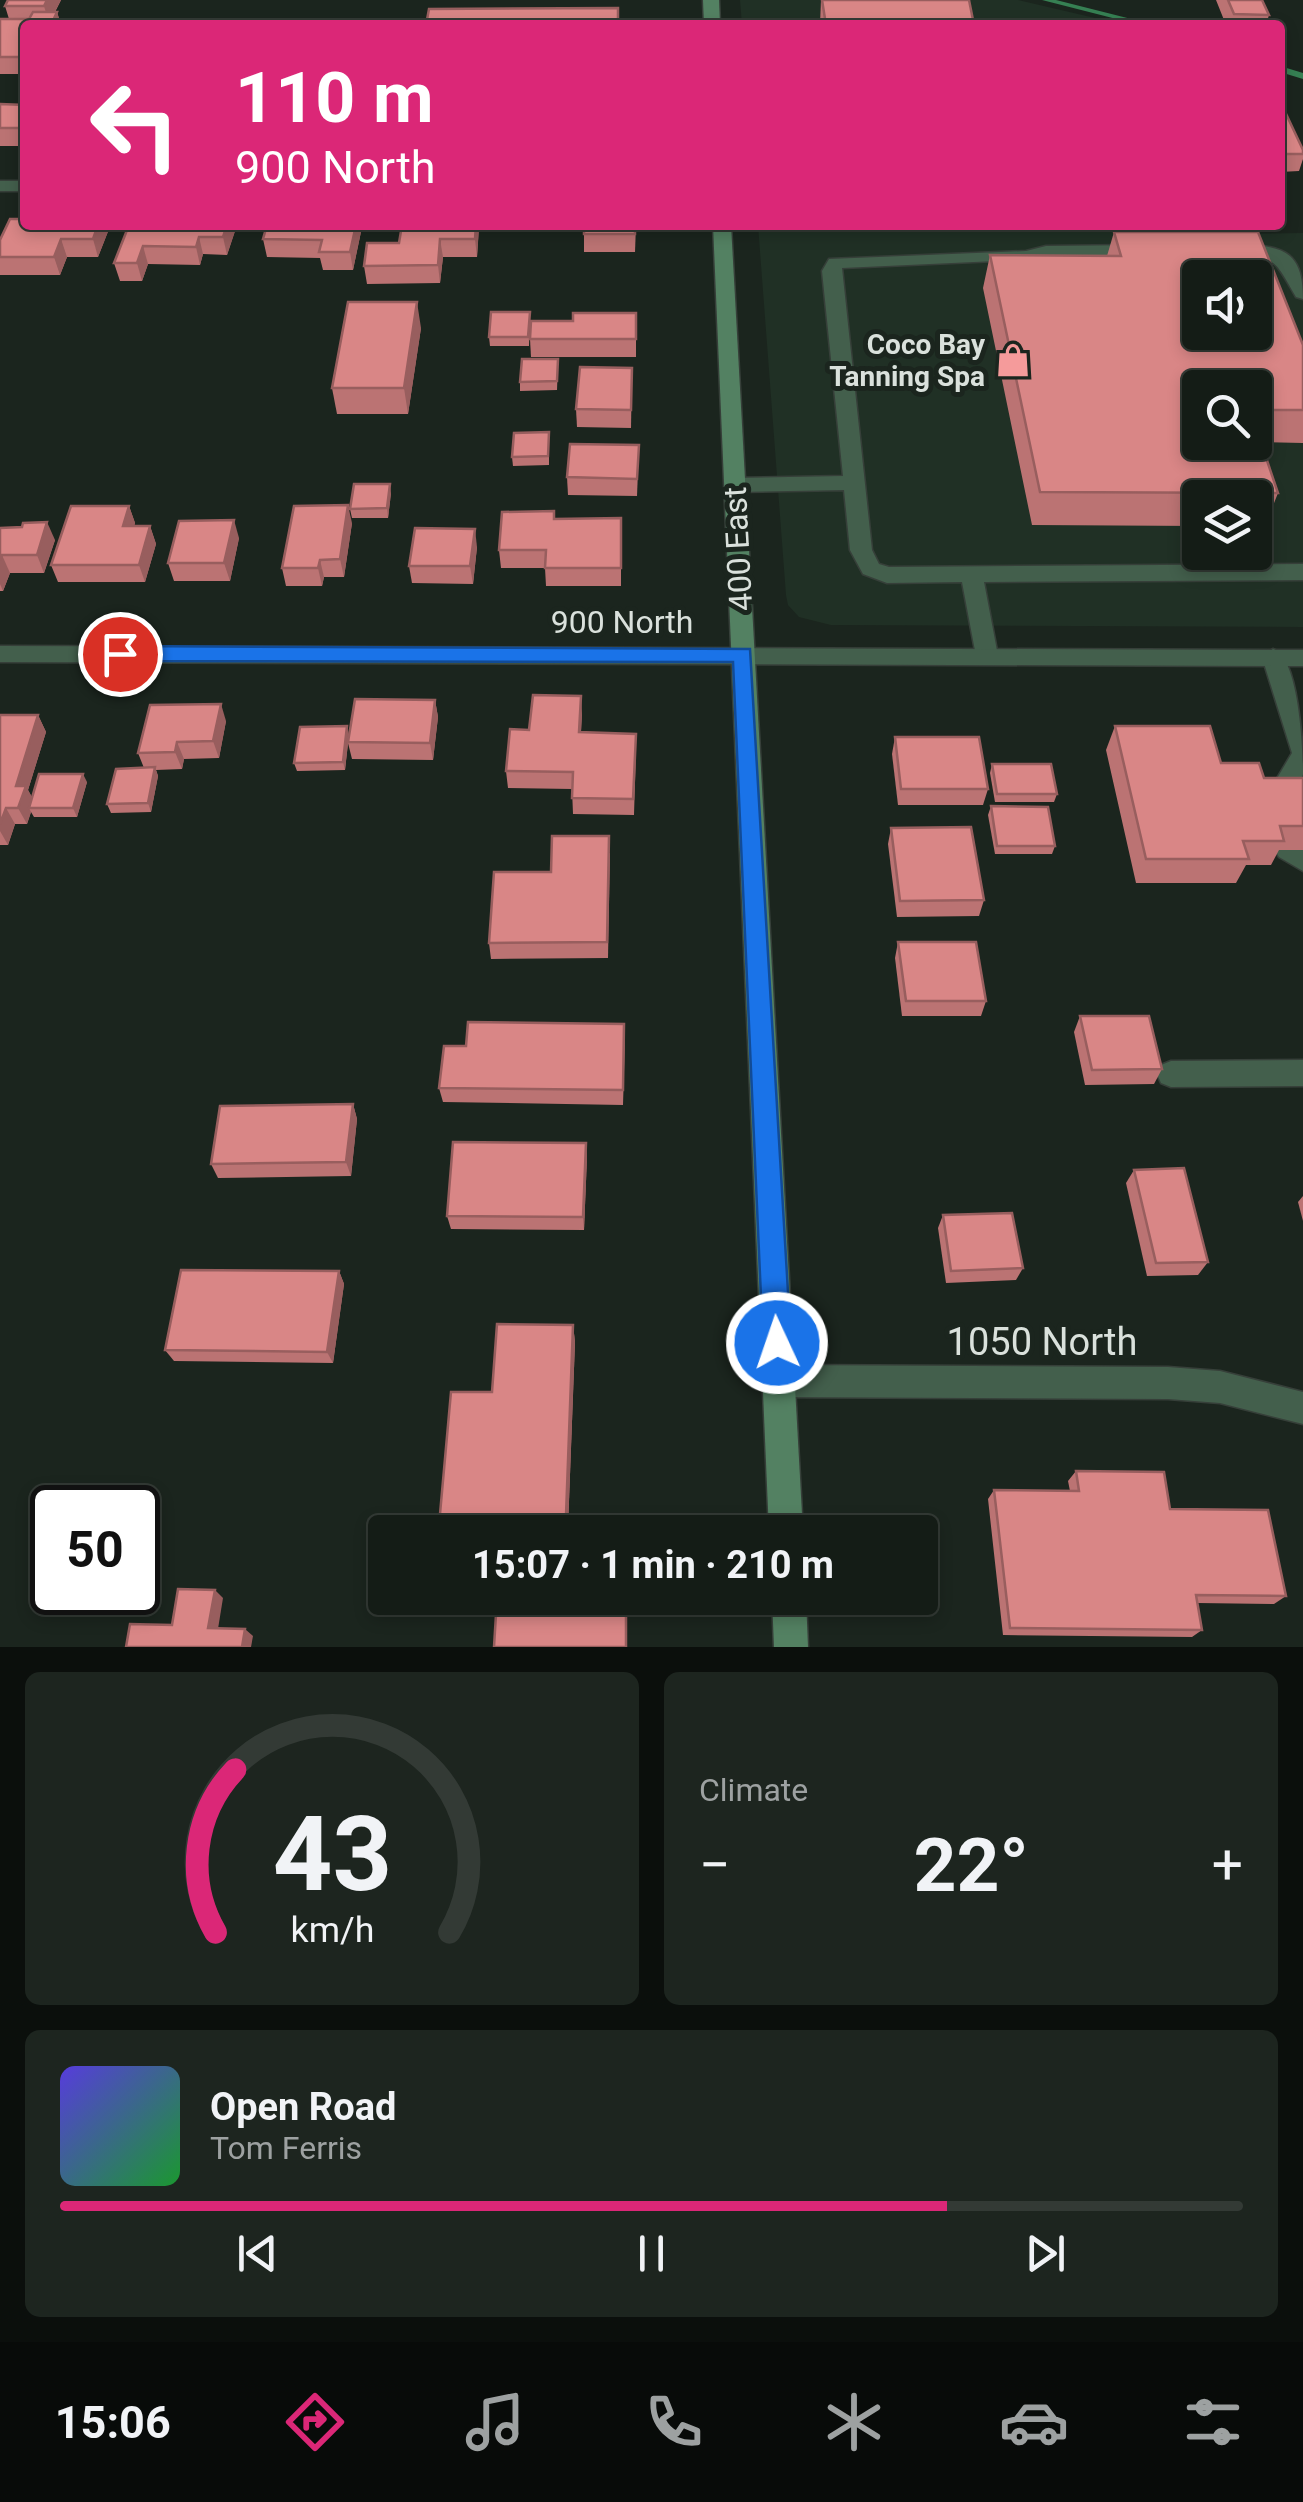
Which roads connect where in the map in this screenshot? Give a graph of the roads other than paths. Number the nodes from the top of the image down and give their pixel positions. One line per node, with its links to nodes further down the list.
1 (722, 230): 6 (main road, 400 East)
2 (1214, 249): 4 (street)
3 (1158, 250): 5 (street)
4 (1303, 293)
5 (853, 483): 6 (street); 7 (street)
6 (735, 484): 10 (main road, 400 East)
7 (971, 572): 8 (street); 11 (street)
8 (1303, 572)
9 (0, 654): 10 (street, 900 North)
10 (743, 654): 11 (street, 900 North); 18 (main road, 400 East)
11 (987, 656): 12 (street, 900 North)
12 (1273, 658): 13 (street, 900 North); 14 (street)
13 (1303, 658)
14 (1303, 754): 15 (street)
15 (1275, 802)
16 (1171, 1074): 17 (street)
17 (1303, 1074)
18 (778, 1381): 19 (street, 1050 North); 20 (main road, 400 East)
19 (1303, 1408)
20 (785, 1515)
21 (790, 1615): 22 (main road)
22 (792, 1647)

